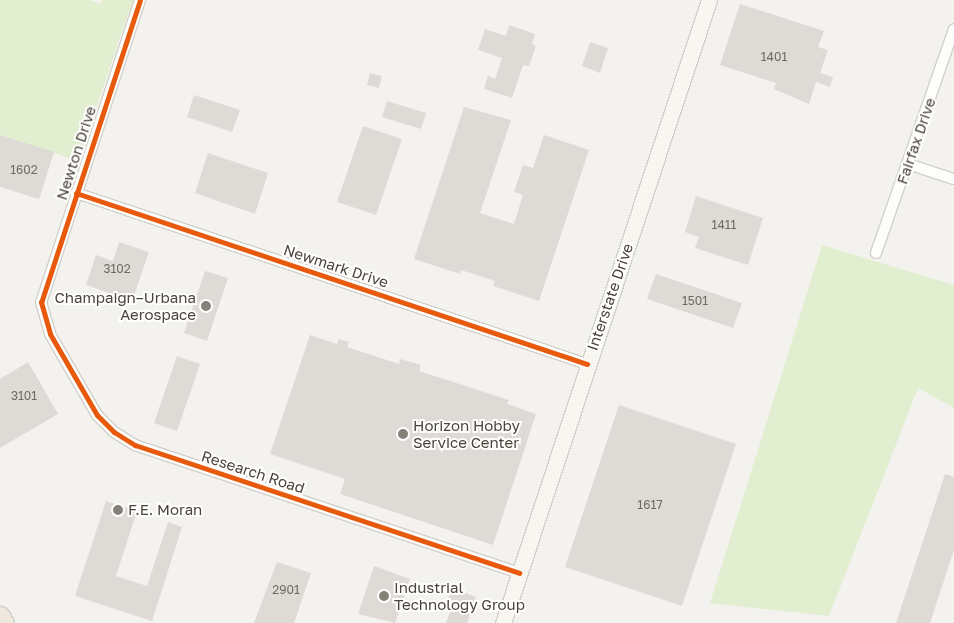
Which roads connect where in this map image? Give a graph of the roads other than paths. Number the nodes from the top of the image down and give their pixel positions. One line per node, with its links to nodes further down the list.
1 (140, 0): 6 (street, Newton Drive)
2 (710, 0): 9 (main road, Interstate Drive)
3 (954, 29): 4 (street, Fairfax Drive)
4 (908, 164): 5 (street); 7 (street, Fairfax Drive)
5 (954, 179)
6 (76, 193): 8 (street, Newton Drive); 9 (street, Newmark Drive)
7 (876, 253)
8 (42, 314): 10 (street, Research Road)
9 (587, 364): 10 (main road, Interstate Drive)
10 (519, 573): 13 (main road, Interstate Drive)
11 (0, 616): 12 (highway)
12 (4, 623)
13 (503, 623)

